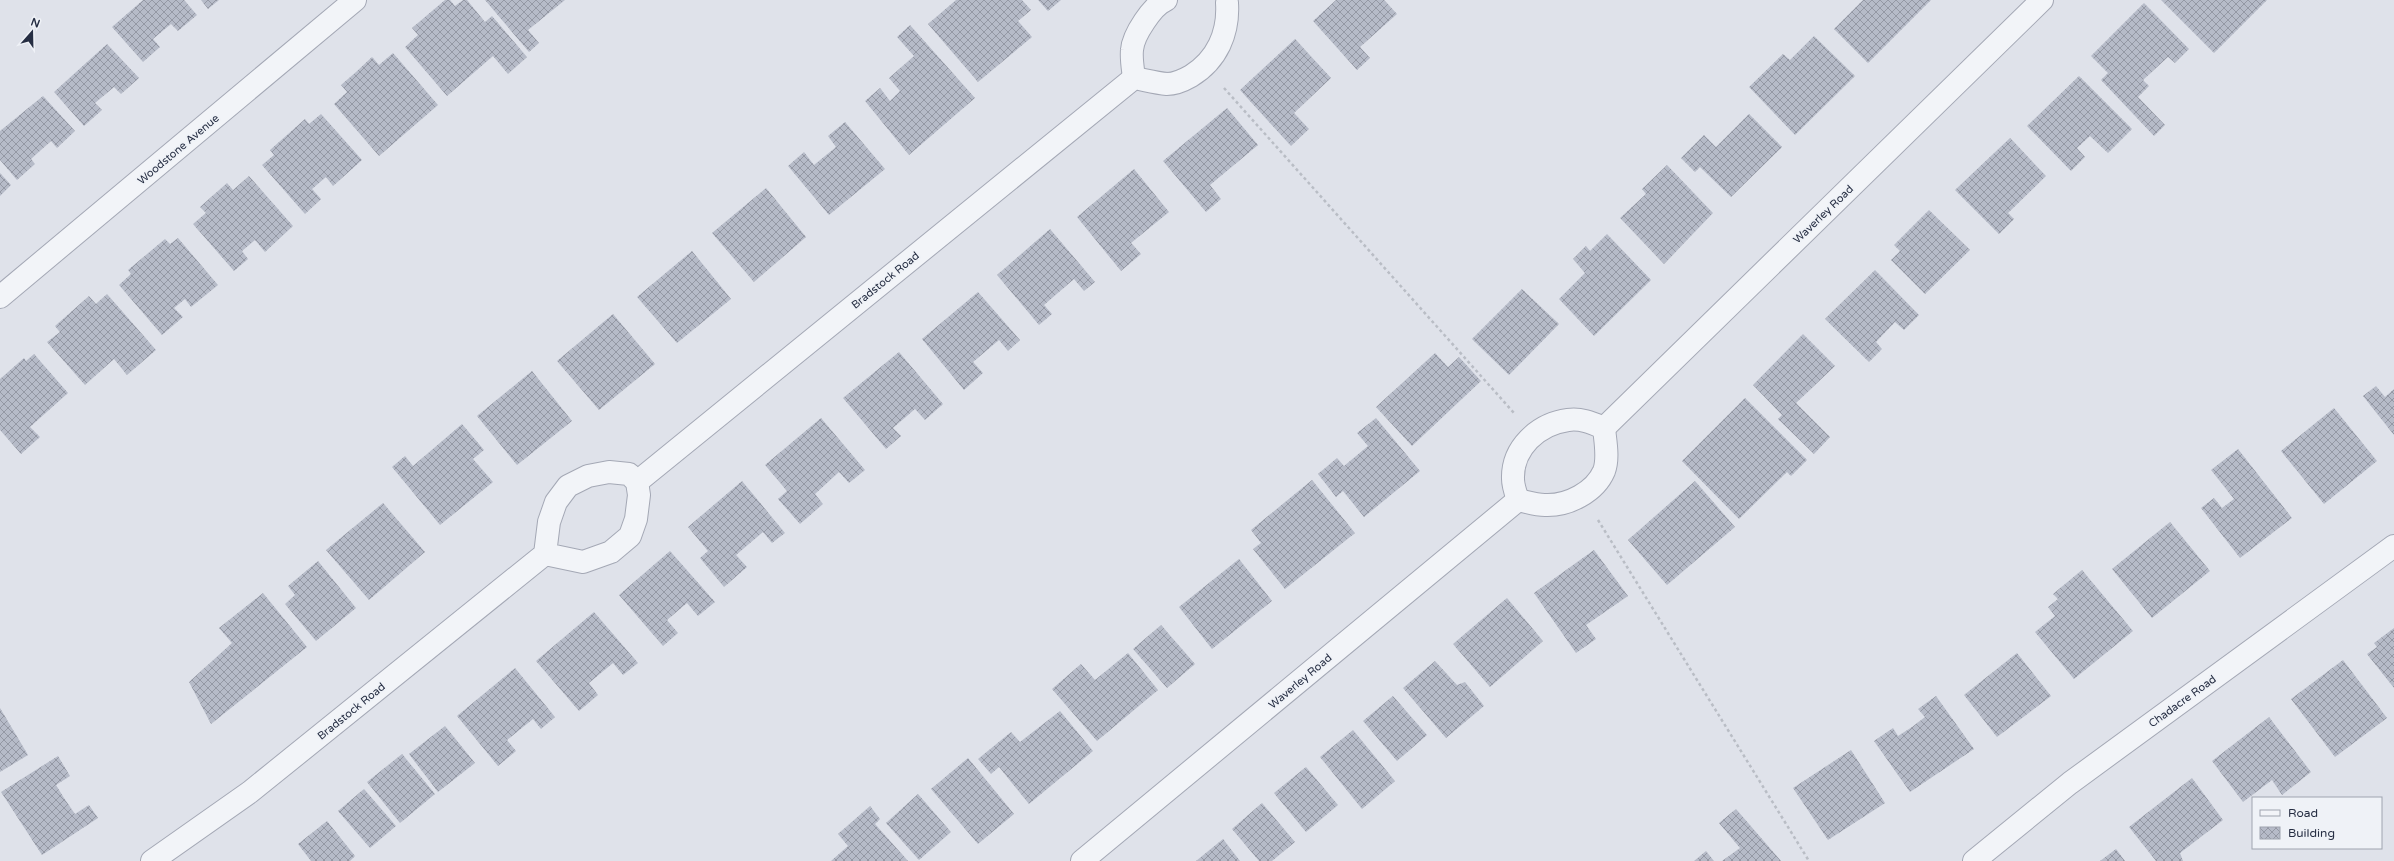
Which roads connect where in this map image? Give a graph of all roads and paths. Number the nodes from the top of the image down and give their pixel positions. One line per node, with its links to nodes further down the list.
1 (355, 0): 7 (street, Woodstone Avenue)
2 (1166, 0): 6 (street)
3 (2042, 0): 8 (street, Waverley Road)
4 (1225, 1): 5 (street)
5 (1205, 67): 6 (street); 9 (path)
6 (1134, 78): 10 (street, Bradstock Road)
7 (0, 297)
8 (1604, 428): 9 (street); 11 (street)
9 (1533, 435): 12 (street)
10 (636, 482): 14 (street); 14 (street)
11 (1583, 496): 12 (street); 17 (path)
12 (1518, 500): 16 (street, Waverley Road)
13 (2394, 546): 18 (street, Chadacre Road)
14 (545, 554): 15 (street, Bradstock Road)
15 (152, 861)
16 (1082, 861)
17 (1809, 861)
18 (1974, 861)

